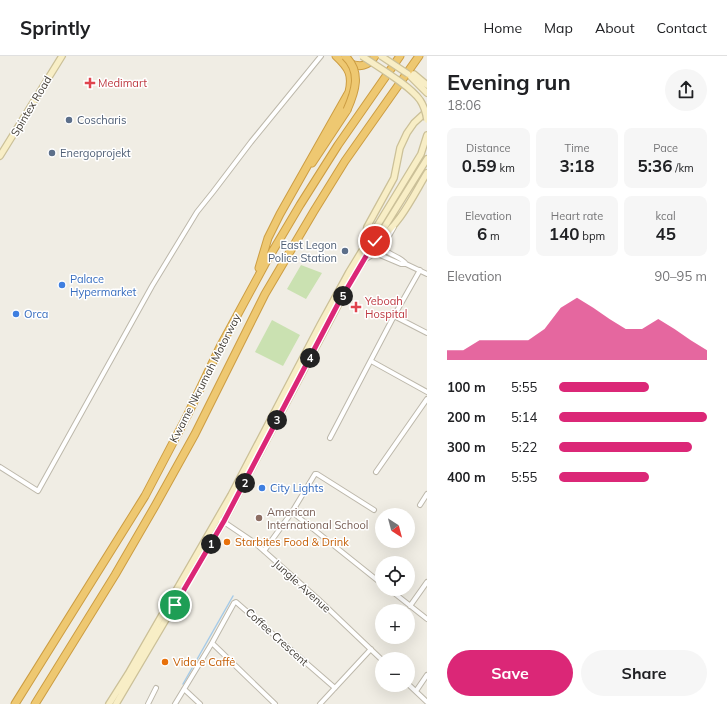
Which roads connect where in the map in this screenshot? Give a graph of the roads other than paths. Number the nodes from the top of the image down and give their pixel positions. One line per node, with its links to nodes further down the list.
1 (62, 56): 18 (main road, Spintex Road)
2 (316, 56): 11 (street)
3 (321, 56): 11 (street)
4 (336, 56): 7 (highway); 21 (highway)
5 (345, 56): 21 (highway, bridge)
6 (362, 56): 16 (main road, bridge)
7 (375, 56)
8 (381, 56): 12 (main road, bridge)
9 (400, 56): 29 (highway, Kwame Nkrumah Motorway)
10 (419, 56): 63 (highway, Kwame Nkrumah Motorway)
11 (312, 67): 36 (street)
12 (408, 74): 13 (main road); 14 (main road)
13 (427, 84)
14 (427, 93)
15 (427, 111): 24 (main road)
16 (427, 120)
17 (427, 135): 24 (main road)
18 (0, 156)
19 (427, 159): 23 (main road)
20 (427, 173): 22 (main road)
21 (292, 191): 29 (highway)
22 (400, 218): 23 (main road); 25 (street)
23 (375, 241): 26 (main road)
24 (364, 247): 42 (main road)
25 (406, 264): 26 (street); 27 (street)
26 (360, 265): 43 (main road)
27 (420, 270): 28 (street); 30 (street)
28 (427, 274)
29 (255, 282): 62 (highway, Kwame Nkrumah Motorway)
30 (394, 316): 31 (street); 32 (street)
31 (427, 333)
32 (371, 361): 33 (street); 35 (street)
33 (427, 392)
34 (427, 399): 37 (street)
35 (330, 438)
36 (0, 466)
37 (376, 472)
38 (427, 494): 39 (street)
39 (420, 506)
40 (374, 510): 41 (street)
41 (292, 512): 44 (street); 45 (street)
42 (218, 518): 43 (street, Jungle Avenue); 64 (main road)
43 (224, 521): 44 (street, Jungle Avenue); 61 (main road)
44 (264, 551): 53 (street, Jungle Avenue)
45 (375, 578)
46 (427, 582): 49 (street)
47 (398, 596): 48 (street)
48 (408, 604)
49 (411, 604)
50 (415, 610): 51 (street)
51 (427, 620)
52 (212, 643): 57 (street, Coffee Crescent); 58 (street, Coffee Crescent); 68 (street)
53 (371, 649): 54 (street, Jungle Avenue); 57 (street)
54 (375, 653)
55 (427, 675): 59 (street)
56 (156, 688): 65 (street)
57 (335, 688): 69 (street)
58 (184, 689): 66 (street, Coffee Crescent); 67 (street)
59 (416, 692): 60 (street)
60 (427, 702)
61 (117, 703)
62 (15, 704)
63 (35, 704)
64 (109, 704)
65 (148, 704)
66 (175, 704)
67 (200, 704)
68 (276, 704)
69 (320, 704)

